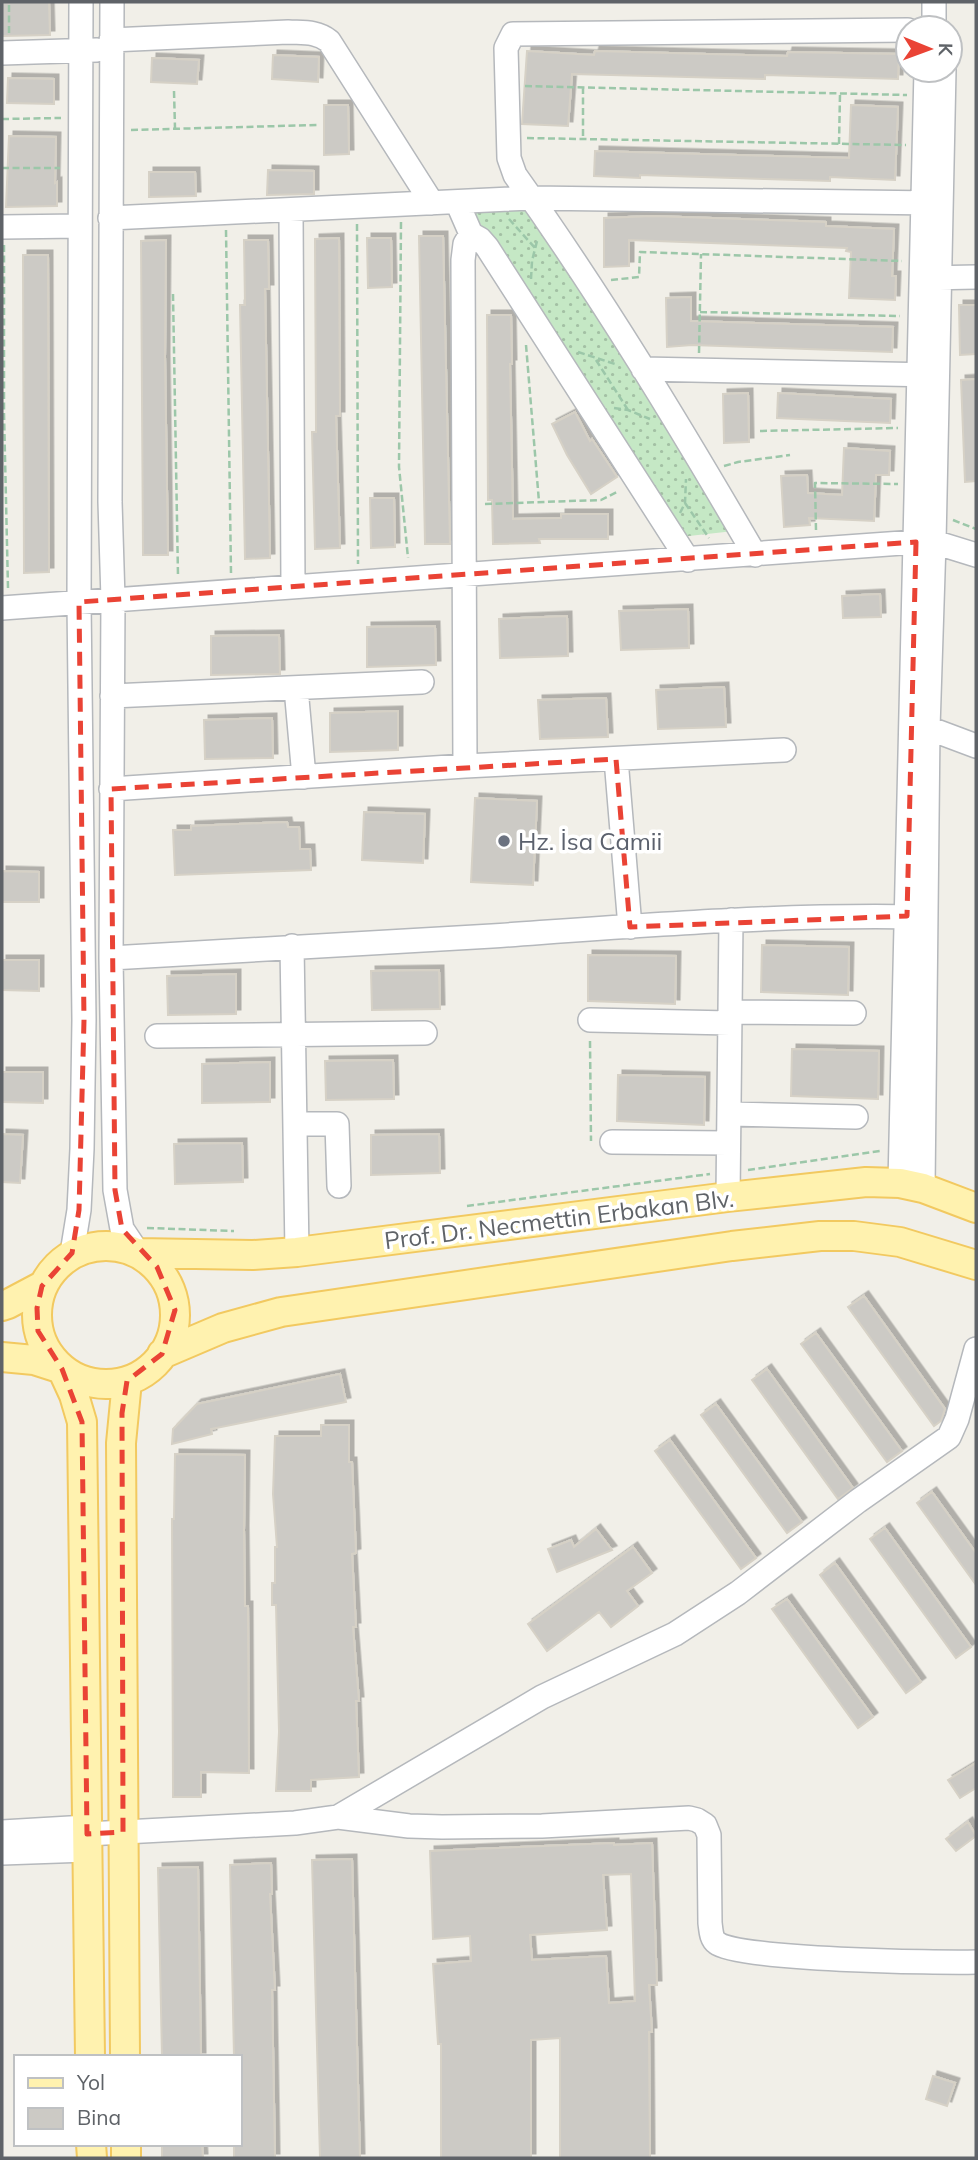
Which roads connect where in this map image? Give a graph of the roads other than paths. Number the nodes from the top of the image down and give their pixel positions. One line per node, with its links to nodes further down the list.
1 (81, 2): 5 (street)
2 (112, 2): 4 (street)
3 (894, 30): 9 (street)
4 (111, 44): 5 (street); 11 (street); 14 (street)
5 (81, 50): 6 (street); 15 (street)
6 (5, 53)
7 (927, 84): 12 (street)
8 (943, 84): 12 (street)
9 (531, 198): 10 (street); 12 (street); 20 (street)
10 (457, 202): 11 (street); 17 (street)
11 (432, 203): 13 (street)
12 (932, 203): 18 (street)
13 (291, 211): 14 (street); 27 (street)
14 (110, 218): 29 (street)
15 (80, 226): 16 (street); 30 (street)
16 (3, 227)
17 (471, 234): 25 (street); 26 (street)
18 (923, 273): 19 (street); 21 (street)
19 (976, 277)
20 (643, 369): 21 (street); 23 (street)
21 (928, 376): 22 (street)
22 (925, 542): 23 (street); 24 (street); 34 (street); 41 (street)
23 (755, 555): 25 (street)
24 (976, 555)
25 (688, 560): 26 (street)
26 (466, 573): 27 (street); 38 (street)
27 (293, 586): 29 (street)
28 (5, 598): 30 (street)
29 (113, 599): 30 (street); 33 (street)
30 (79, 602): 63 (street)
31 (422, 682): 32 (street)
32 (296, 688): 33 (street); 39 (street)
33 (112, 696): 40 (street)
34 (928, 728): 35 (street); 41 (street)
35 (976, 746)
36 (785, 750): 37 (street)
37 (616, 759): 38 (street); 43 (street)
38 (465, 766): 39 (street)
39 (304, 777): 40 (street)
40 (111, 789): 45 (street)
41 (916, 917): 42 (street); 59 (street)
42 (731, 920): 43 (street); 47 (street)
43 (630, 927): 44 (street)
44 (292, 946): 45 (street); 50 (street)
45 (111, 958): 61 (street)
46 (853, 1013): 47 (street)
47 (730, 1017): 48 (street); 52 (street)
48 (590, 1020)
49 (425, 1032): 50 (street)
50 (293, 1033): 51 (street); 54 (street)
51 (157, 1036)
52 (729, 1114): 53 (street); 56 (street)
53 (856, 1116)
54 (295, 1124): 58 (street); 62 (street)
55 (612, 1142): 56 (street)
56 (728, 1143): 57 (street)
57 (728, 1184): 59 (main road, Prof. Dr. Necmettin Erbakan Blv.); 62 (main road, Prof. Dr. Necmettin Erbakan Blv.)
58 (338, 1186)
59 (911, 1186): 60 (main road, Prof. Dr. Necmettin Erbakan Blv.)
60 (976, 1208)
61 (138, 1240): 62 (main road, Prof. Dr. Necmettin Erbakan Blv.); 63 (main road); 68 (main road)
62 (297, 1252)
63 (72, 1254): 65 (main road)
64 (976, 1265): 68 (main road, Prof. Dr. Necmettin Erbakan Blv.)
65 (42, 1286): 66 (main road); 70 (main road)
66 (2, 1306)
67 (976, 1349): 72 (street)
68 (162, 1354): 71 (main road)
69 (2, 1357): 70 (main road)
70 (62, 1369): 71 (main road); 75 (main road)
71 (127, 1381): 74 (main road)
72 (338, 1816): 74 (street); 77 (street)
73 (2, 1832): 75 (street)
74 (123, 1832): 75 (street); 79 (main road)
75 (87, 1837): 76 (street); 78 (main road)
76 (2, 1853)
77 (976, 1962)
78 (90, 2055)
79 (125, 2055)

